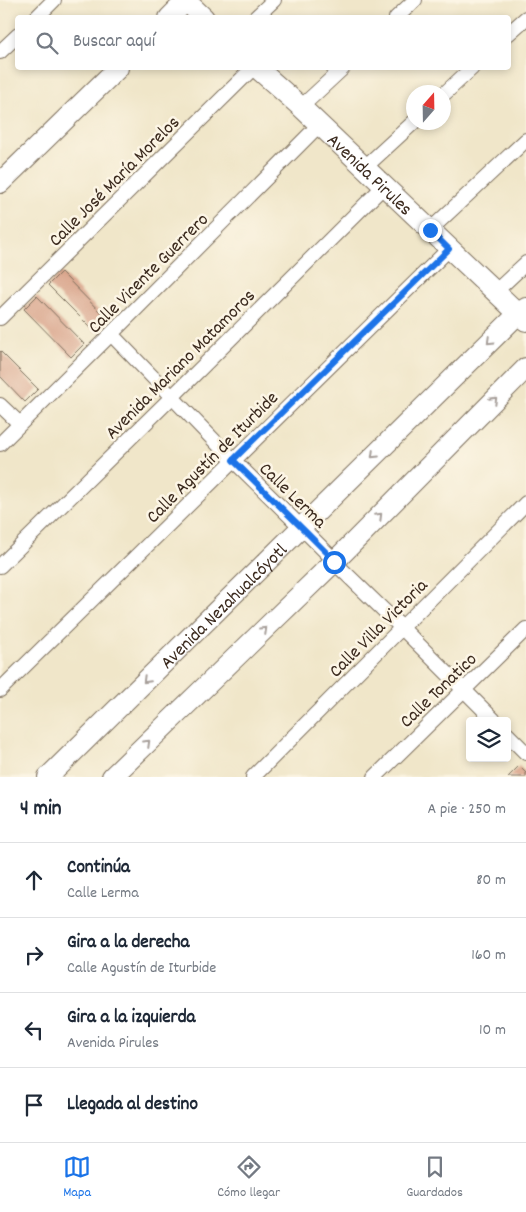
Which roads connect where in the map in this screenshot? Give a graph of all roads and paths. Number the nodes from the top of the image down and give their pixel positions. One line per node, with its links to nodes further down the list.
1 (54, 0): 5 (street)
2 (185, 0): 6 (main road); 7 (main road)
3 (274, 0): 8 (street)
4 (415, 0): 9 (street)
5 (39, 15)
6 (172, 15)
7 (201, 15)
8 (258, 15)
9 (399, 15)
10 (526, 18): 11 (street)
11 (511, 31)
12 (15, 38): 13 (street)
13 (0, 52)
14 (116, 70): 25 (main road)
15 (251, 70): 32 (street, Calle José María Morelos)
16 (259, 70): 20 (main road, Avenida Pirules)
17 (341, 70): 20 (street)
18 (470, 70): 19 (street)
19 (451, 88)
20 (301, 107): 21 (main road, Avenida Pirules)
21 (319, 125): 24 (main road, Avenida Pirules); 33 (street, Calle Vicente Guerrero)
22 (406, 129): 24 (street)
23 (526, 140): 27 (street)
24 (364, 168): 26 (main road, Avenida Pirules)
25 (0, 183)
26 (384, 186): 27 (main road, Avenida Pirules); 35 (street, Avenida Mariano Matamoros)
27 (430, 230): 28 (main road, Avenida Pirules)
28 (449, 249): 30 (main road, Avenida Pirules); 39 (street, Calle Agustín de Iturbide)
29 (526, 263): 30 (street)
30 (495, 292): 31 (main road, Avenida Pirules)
31 (523, 314): 41 (main road, Avenida Nezahualcóyotl, one-way to 41)
32 (0, 318)
33 (111, 334): 35 (street, Calle Lerma); 37 (street, Calle Vicente Guerrero)
34 (526, 368): 42 (main road, one-way to 34)
35 (172, 397): 39 (street, Calle Lerma); 43 (street, Avenida Mariano Matamoros)
36 (0, 404): 37 (street)
37 (20, 424): 38 (street, Calle Vicente Guerrero)
38 (0, 444)
39 (233, 460): 41 (street, Calle Lerma); 46 (street, Calle Agustín de Iturbide)
40 (526, 503): 44 (street, Calle Villa Victoria)
41 (301, 527): 42 (street, Calle Lerma); 51 (main road, Avenida Nezahualcóyotl, one-way to 51)
42 (334, 562): 44 (street, Calle Lerma); 52 (main road, one-way to 42)
43 (0, 566)
44 (402, 628): 47 (street, Calle Lerma); 53 (street, Calle Villa Victoria)
45 (526, 628): 47 (street, Calle Tonatico)
46 (0, 690)
47 (464, 690): 48 (street, Calle Lerma); 54 (street, Calle Tonatico)
48 (490, 717)
49 (511, 738): 50 (street)
50 (526, 753)
51 (48, 777)
52 (112, 777)
53 (253, 777)
54 (375, 777)

